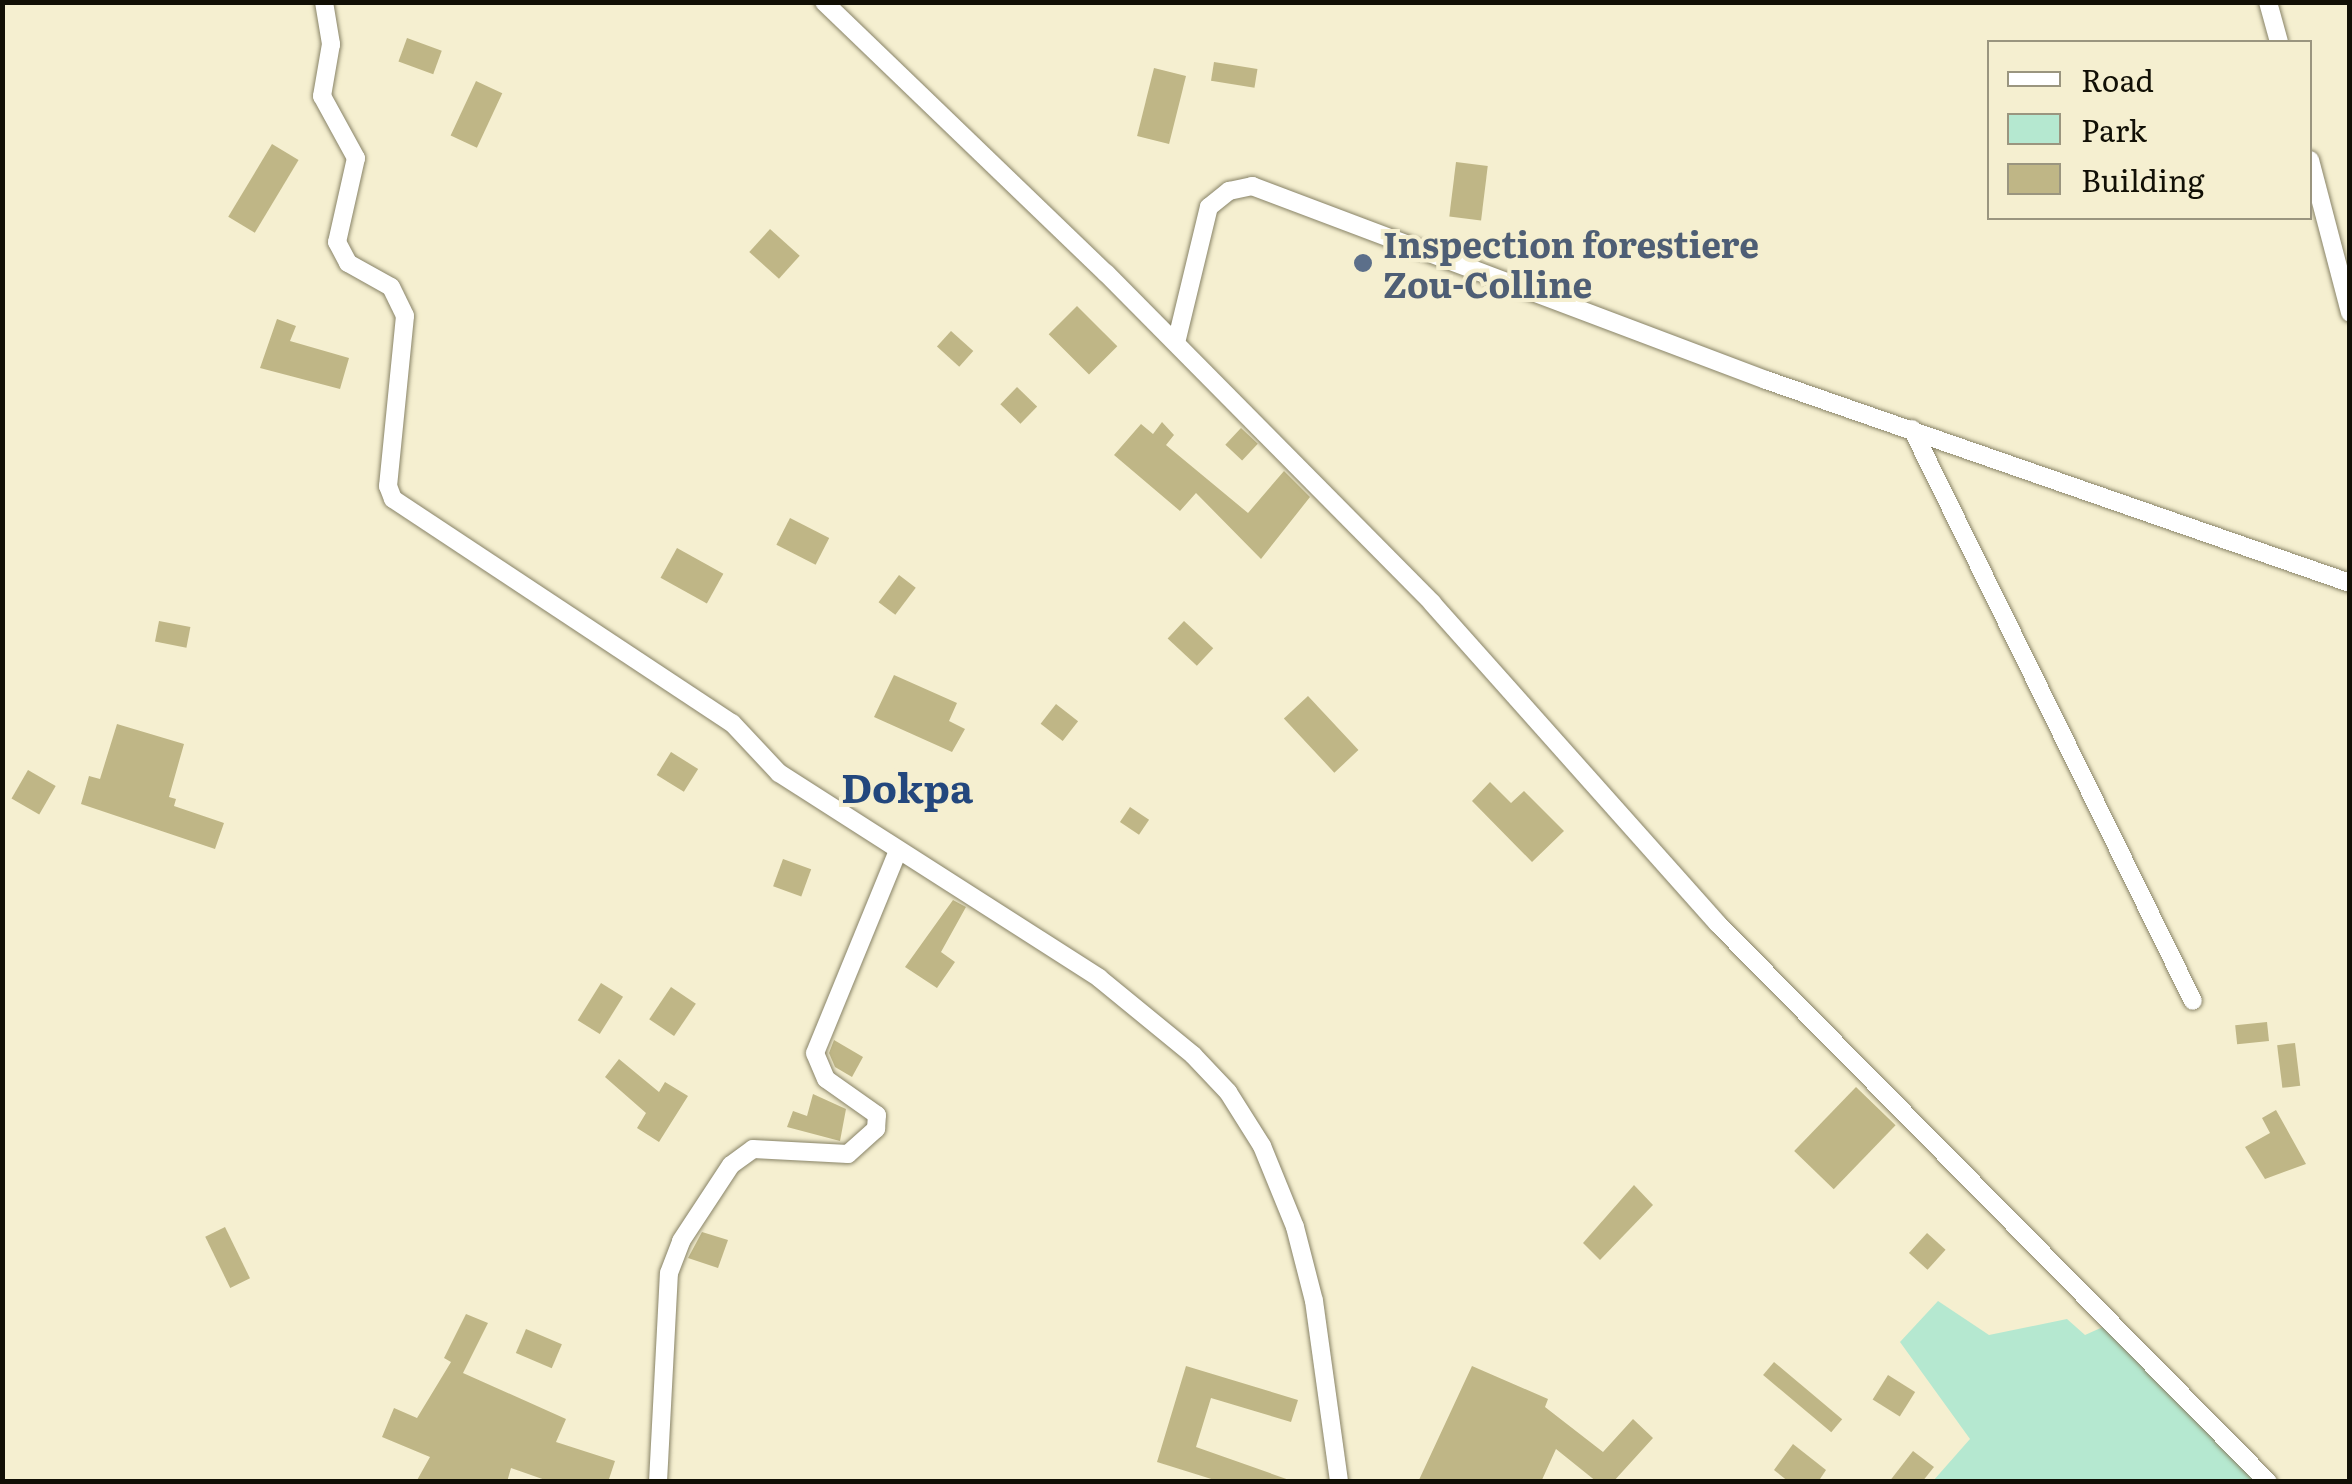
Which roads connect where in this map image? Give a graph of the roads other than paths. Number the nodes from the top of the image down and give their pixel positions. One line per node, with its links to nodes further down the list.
1 (324, 2): 10 (street)
2 (824, 2): 7 (street)
3 (2268, 2): 4 (street)
4 (2278, 40)
5 (2312, 168): 6 (street)
6 (2350, 313)
7 (1176, 344): 8 (street); 14 (street)
8 (1912, 428): 9 (street); 11 (street)
9 (2350, 584)
10 (897, 853): 12 (street); 13 (street)
11 (2193, 1001)
12 (658, 1482)
13 (1339, 1482)
14 (2268, 1482)

